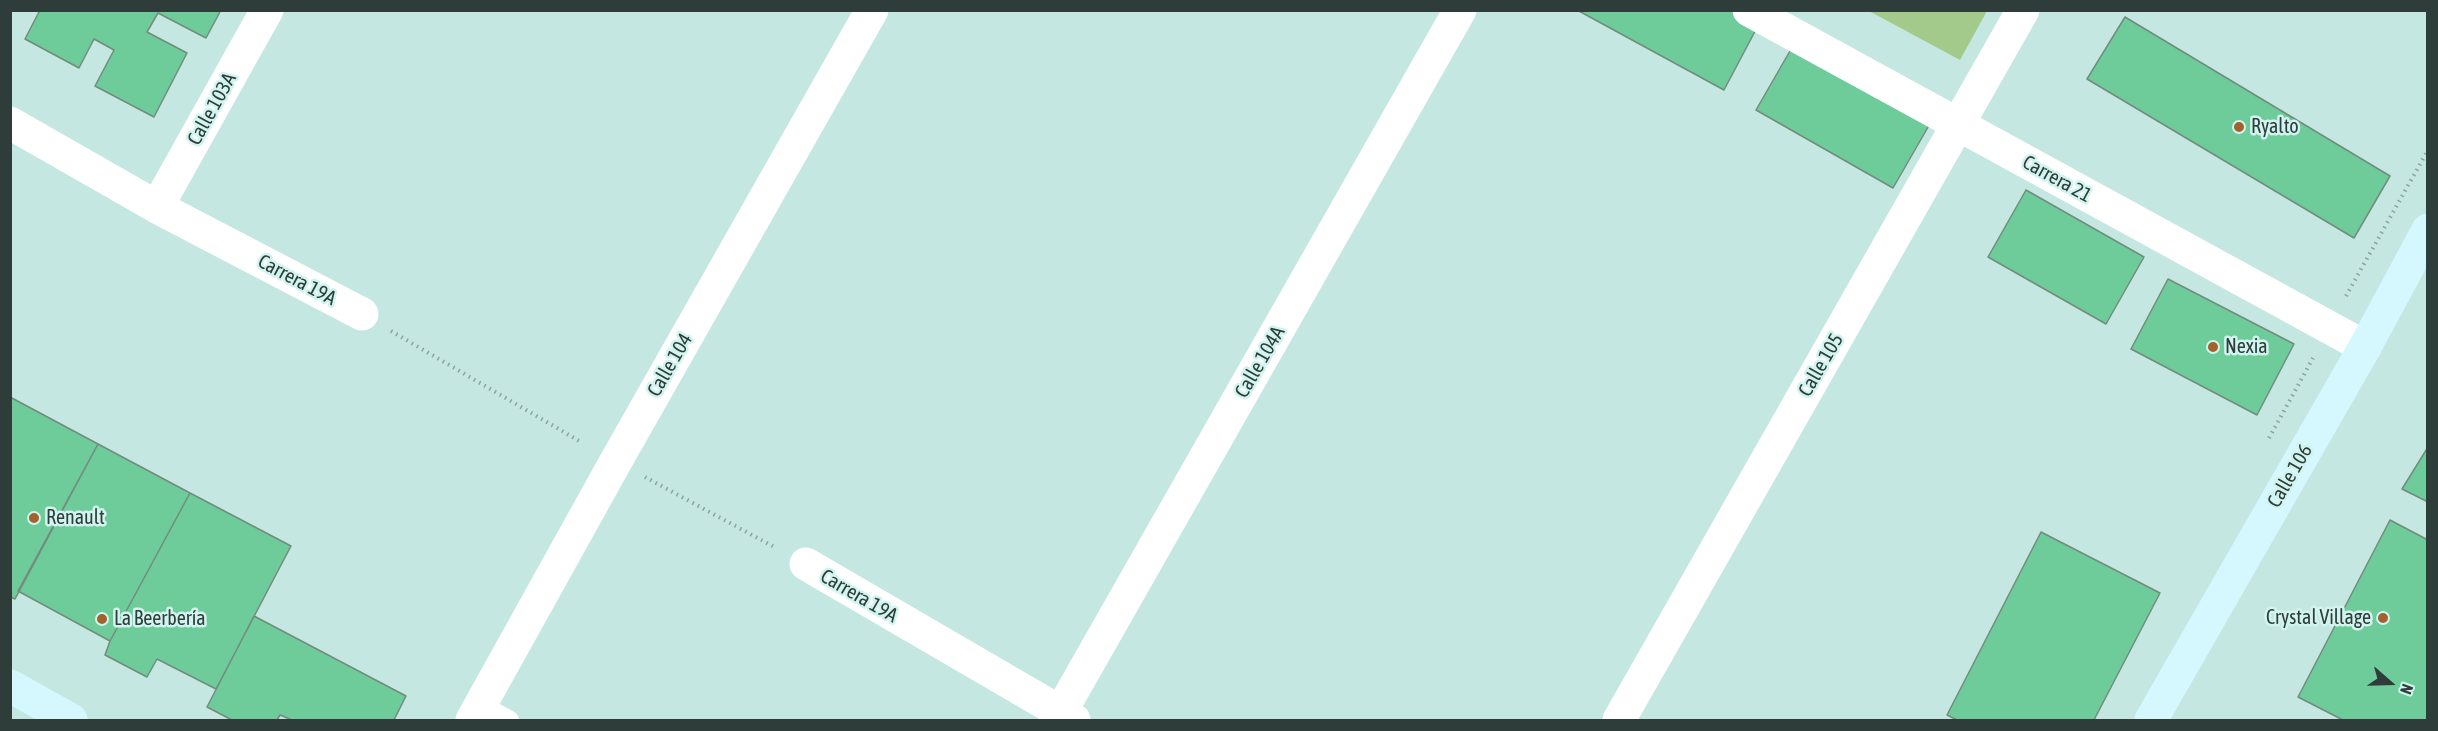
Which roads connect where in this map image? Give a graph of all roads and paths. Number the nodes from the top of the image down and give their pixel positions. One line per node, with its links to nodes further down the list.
1 (267, 10): 9 (street, Calle 103A)
2 (872, 10): 19 (street, Calle 104)
3 (1460, 10): 20 (street, Calle 104A)
4 (1749, 10): 7 (street, Carrera 21)
5 (2023, 10): 7 (street, Calle 105)
6 (10, 123): 9 (street, Carrera 19A)
7 (1957, 124): 12 (street, Carrera 21); 23 (street, Calle 105)
8 (2427, 150): 12 (path)
9 (157, 207): 11 (street, Carrera 19A)
10 (2427, 230): 13 (main road, Calle 106)
11 (362, 314): 15 (path)
12 (2330, 327): 13 (street, Carrera 21); 14 (path)
13 (2365, 346): 24 (main road, Calle 106)
14 (2267, 441)
15 (581, 442)
16 (642, 475): 17 (path, Carrera 19A)
17 (806, 564): 20 (street, Carrera 19A)
18 (10, 686): 21 (main road)
19 (477, 712): 22 (lane)
20 (1067, 717)
21 (71, 720)
22 (510, 720)
23 (1619, 720)
24 (2151, 720)

